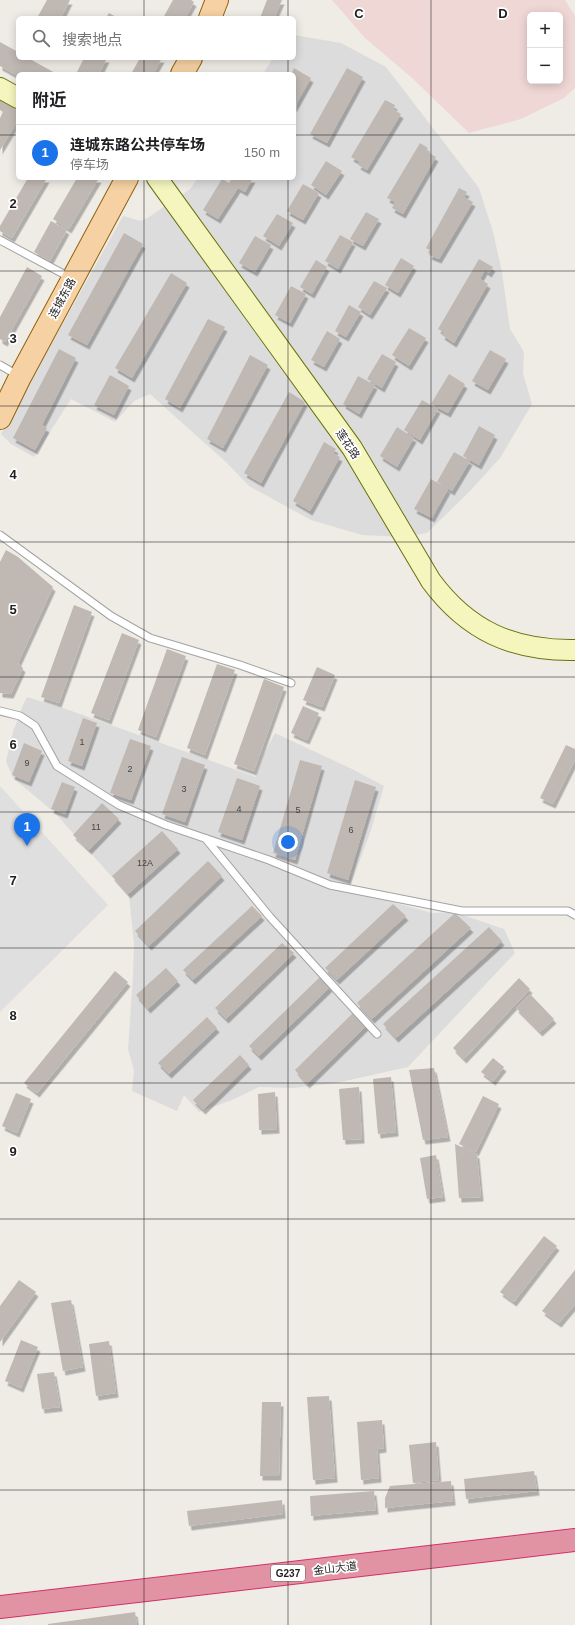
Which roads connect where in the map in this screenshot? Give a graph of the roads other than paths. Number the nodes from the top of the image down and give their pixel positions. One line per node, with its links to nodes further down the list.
1 (217, 0): 2 (main road)
2 (211, 16)
3 (190, 60): 4 (main road)
4 (183, 72)
5 (0, 88): 6 (main road)
6 (16, 97)
7 (126, 180): 10 (main road, 连城东路)
8 (158, 180): 15 (main road, 莲花路)
9 (0, 240): 10 (lane)
10 (72, 279): 12 (main road, 连城东路)
11 (0, 365): 12 (lane)
12 (20, 377): 13 (main road, 连城东路)
13 (0, 418)
14 (0, 535): 16 (lane)
15 (575, 650)
16 (291, 683)
17 (0, 711): 18 (lane)
18 (206, 839): 19 (lane); 20 (lane)
19 (575, 915)
20 (378, 1034)
21 (575, 1528): 23 (highway, 金山大道 / G237)
22 (575, 1540): 24 (highway, 金山大道 / G237)
23 (0, 1594)
24 (0, 1607)

